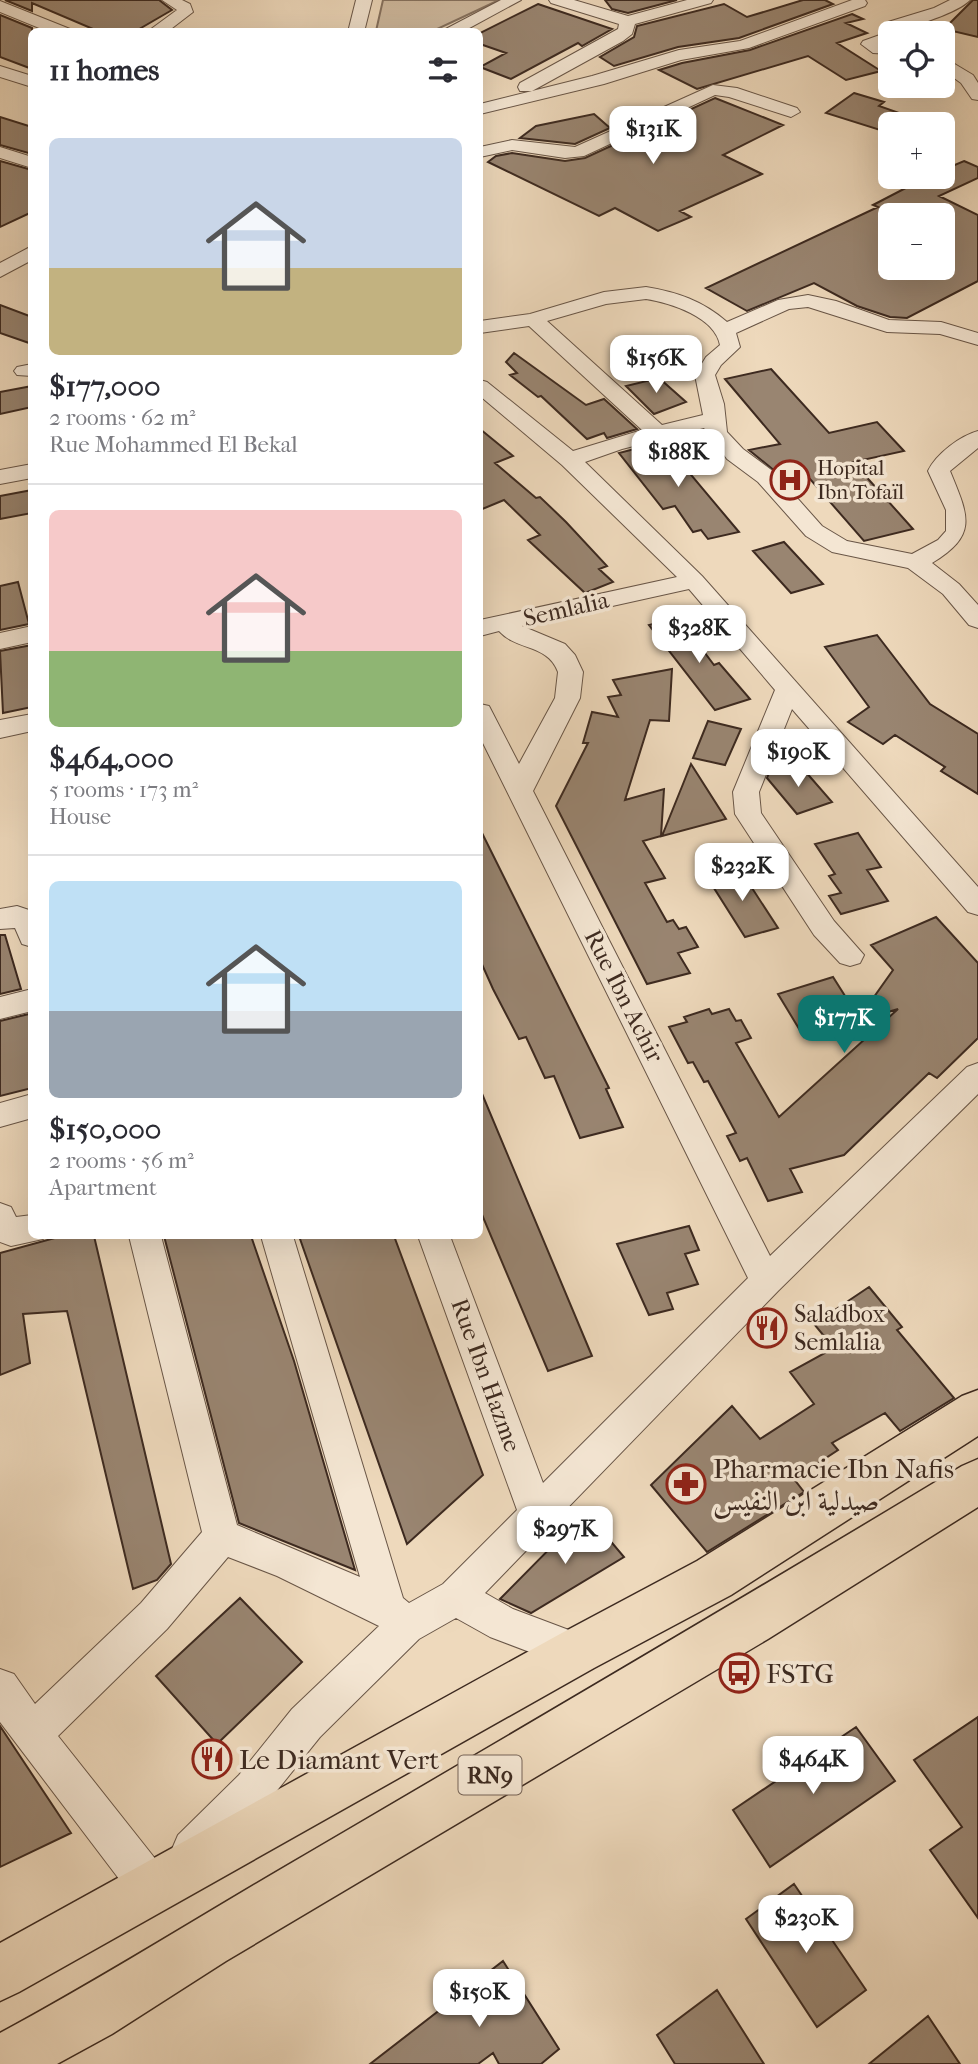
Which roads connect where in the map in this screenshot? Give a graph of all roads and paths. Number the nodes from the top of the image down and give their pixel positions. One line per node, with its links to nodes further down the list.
1 (170, 0): 12 (street)
2 (363, 0): 13 (street)
3 (513, 0): 14 (street)
4 (556, 0): 10 (street)
5 (702, 0): 10 (street)
6 (962, 0): 8 (street)
7 (0, 6): 11 (street)
8 (890, 21)
9 (878, 23): 17 (street)
10 (625, 27): 17 (street); 23 (street)
11 (54, 28)
12 (161, 28)
13 (357, 28)
14 (456, 28)
15 (878, 32): 16 (street)
16 (878, 49)
17 (663, 59): 23 (street)
18 (955, 69): 20 (street)
19 (0, 71): 21 (street)
20 (972, 78): 22 (street)
21 (28, 81)
22 (978, 94)
23 (498, 103): 24 (street)
24 (483, 108)
25 (791, 112): 26 (street)
26 (483, 151)
27 (0, 152): 28 (street)
28 (28, 162)
29 (28, 254): 30 (street)
30 (0, 271)
31 (533, 319): 32 (street); 34 (street); 39 (street)
32 (504, 325): 33 (street); 35 (street)
33 (483, 327)
34 (725, 330): 36 (street); 38 (street)
35 (483, 336)
36 (978, 339)
37 (483, 388): 41 (street)
38 (713, 419): 39 (street); 44 (street)
39 (656, 432): 41 (street)
40 (978, 438): 44 (street)
41 (570, 460): 45 (street)
42 (28, 472): 43 (street)
43 (0, 477)
44 (915, 562): 46 (street)
45 (694, 581): 48 (street, Semlalia); 52 (street)
46 (978, 620)
47 (483, 628): 48 (street, Semlalia)
48 (513, 631): 51 (street); 56 (street)
49 (28, 635): 50 (street)
50 (0, 641)
51 (483, 646)
52 (789, 687): 57 (street); 60 (street)
53 (483, 718): 56 (street, Rue Ibn Achir)
54 (28, 723): 55 (street)
55 (0, 729)
56 (520, 790): 71 (street, Rue Ibn Achir)
57 (978, 905)
58 (0, 919): 59 (street)
59 (28, 922)
60 (850, 955)
61 (28, 1001): 62 (street)
62 (0, 1008)
63 (978, 1075): 71 (street)
64 (28, 1107): 65 (street)
65 (0, 1115)
66 (0, 1217): 67 (street)
67 (28, 1229)
68 (146, 1239): 75 (street)
69 (278, 1239): 77 (street)
70 (435, 1239): 74 (street, Rue Ibn Hazme)
71 (766, 1281): 74 (street)
72 (978, 1411): 78 (main road, RN9)
73 (978, 1481): 83 (main road, RN9)
74 (537, 1515): 76 (street)
75 (222, 1537): 77 (street); 80 (street)
76 (456, 1597): 77 (street); 78 (street)
77 (397, 1618): 81 (street)
78 (577, 1651): 81 (main road, RN9)
79 (0, 1688): 80 (street)
80 (32, 1734): 81 (street)
81 (153, 1889): 82 (main road, RN9)
82 (0, 1973)
83 (0, 2064)

